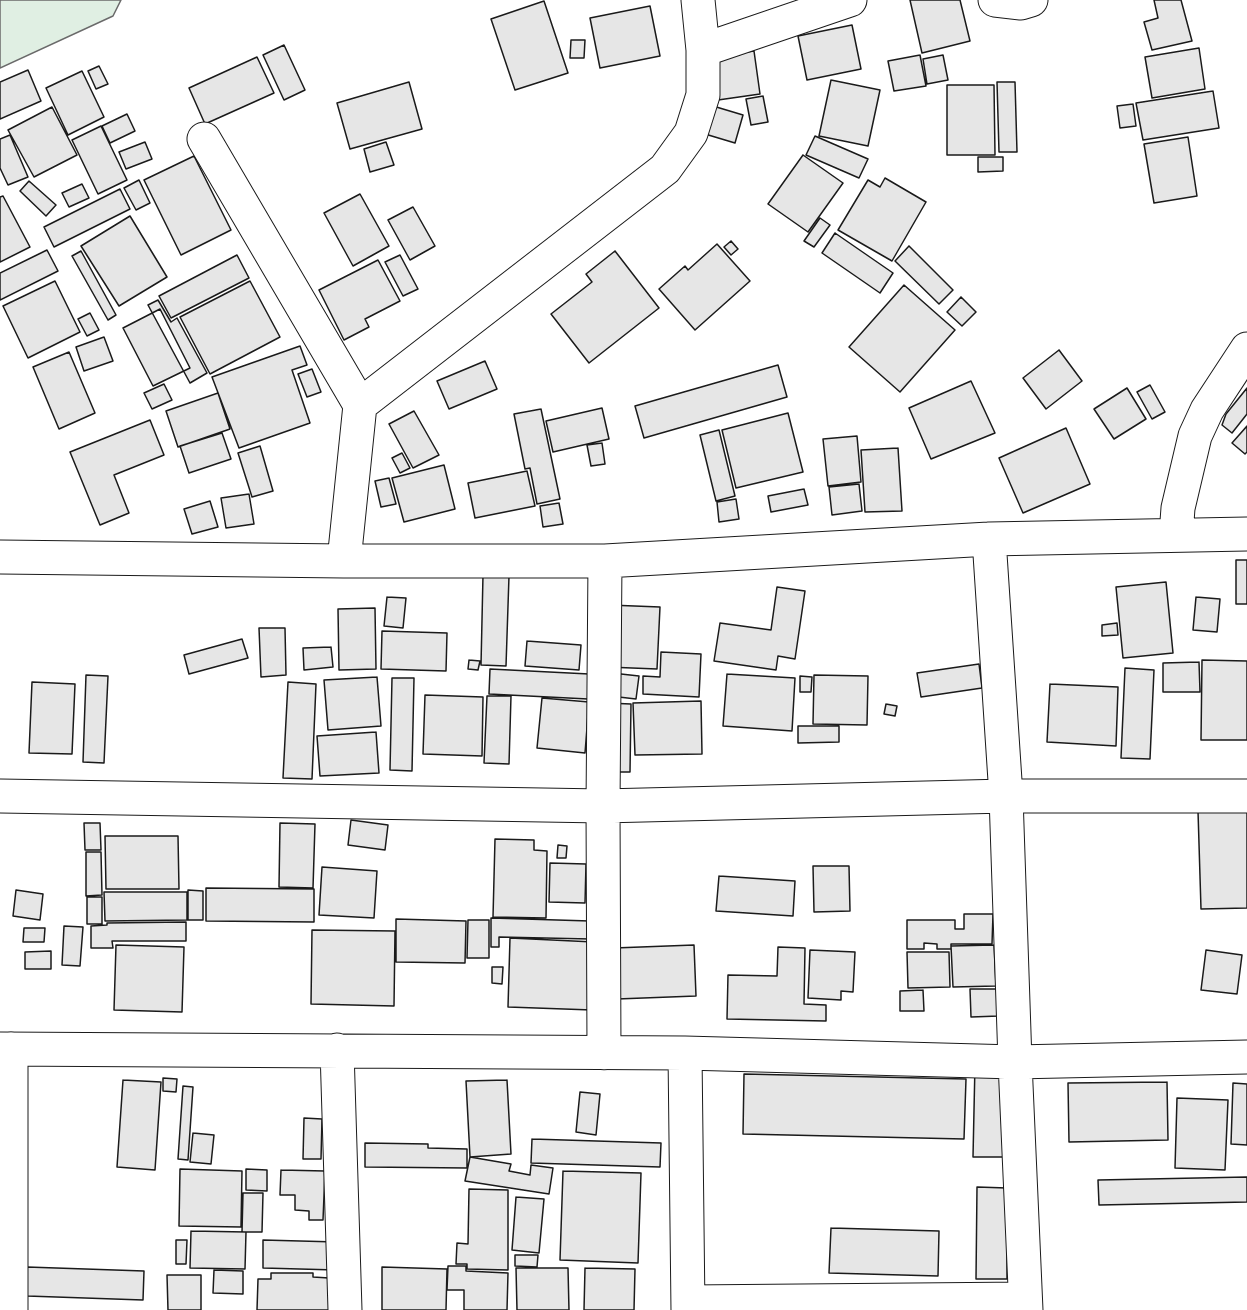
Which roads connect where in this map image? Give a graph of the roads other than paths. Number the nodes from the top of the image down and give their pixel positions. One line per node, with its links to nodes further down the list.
1 (698, 0): 5 (street)
2 (850, 0): 5 (street)
3 (995, 0): 4 (street)
4 (1031, 0)
5 (703, 50): 8 (street)
6 (204, 140): 8 (street)
7 (1247, 349): 10 (street)
8 (360, 405): 13 (street)
9 (1247, 534): 10 (street)
10 (1176, 535): 11 (street)
11 (989, 539): 14 (street); 16 (street)
12 (0, 557): 13 (street)
13 (344, 561): 14 (street)
14 (605, 561): 18 (street)
15 (0, 796): 18 (street)
16 (1006, 796): 17 (street); 18 (street); 24 (street)
17 (1247, 796)
18 (603, 806): 21 (street)
19 (5, 1049): 20 (street); 27 (street)
20 (336, 1050): 21 (street); 28 (street)
21 (604, 1053): 22 (street)
22 (685, 1053): 24 (street); 26 (street)
23 (1247, 1057): 24 (street)
24 (1015, 1062): 25 (street)
25 (1025, 1304): 26 (street)
26 (688, 1306)
27 (11, 1310)
28 (345, 1310)

